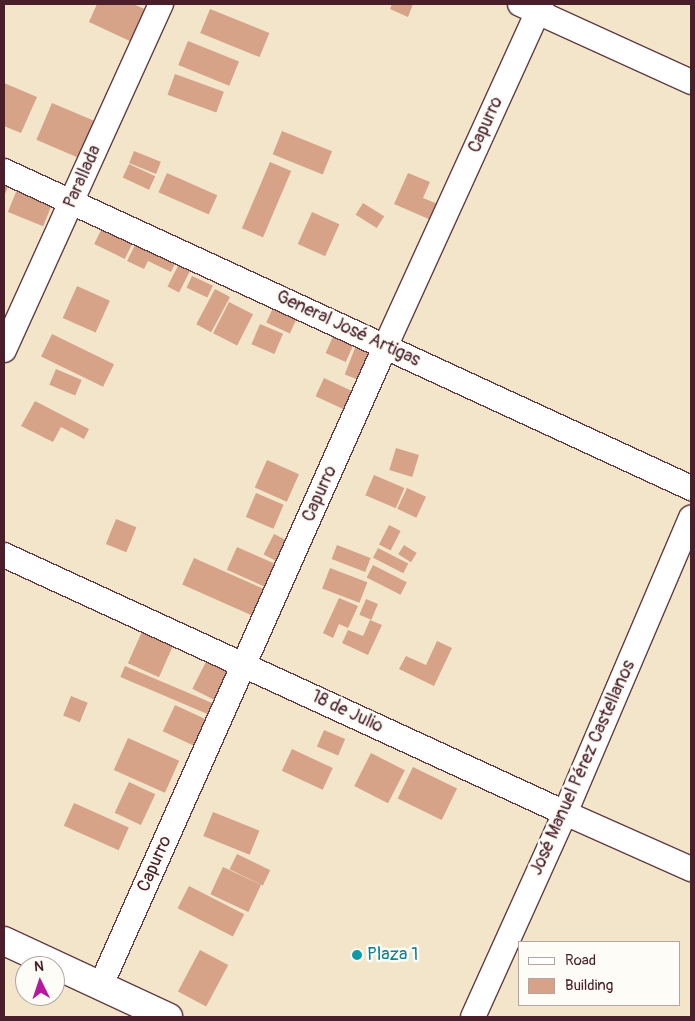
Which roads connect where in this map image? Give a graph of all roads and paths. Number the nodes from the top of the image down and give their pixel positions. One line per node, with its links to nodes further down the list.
1 (161, 4): 5 (street, Parallada)
2 (533, 6): 3 (street); 6 (street, Capurro)
3 (691, 82)
4 (4, 171): 5 (street, General José Artigas)
5 (72, 203): 6 (street, General José Artigas); 7 (street, Parallada)
6 (385, 347): 8 (street, General José Artigas); 11 (street, Capurro)
7 (4, 350)
8 (691, 488)
9 (691, 518): 12 (street, José Manuel Pérez Castellanos)
10 (4, 555): 11 (street, 18 de Julio)
11 (244, 664): 12 (street, 18 de Julio); 15 (street, Capurro)
12 (565, 813): 13 (street, 18 de Julio); 17 (street, José Manuel Pérez Castellanos)
13 (691, 868)
14 (4, 941): 15 (street)
15 (101, 985): 16 (street)
16 (168, 1017)
17 (473, 1017)

